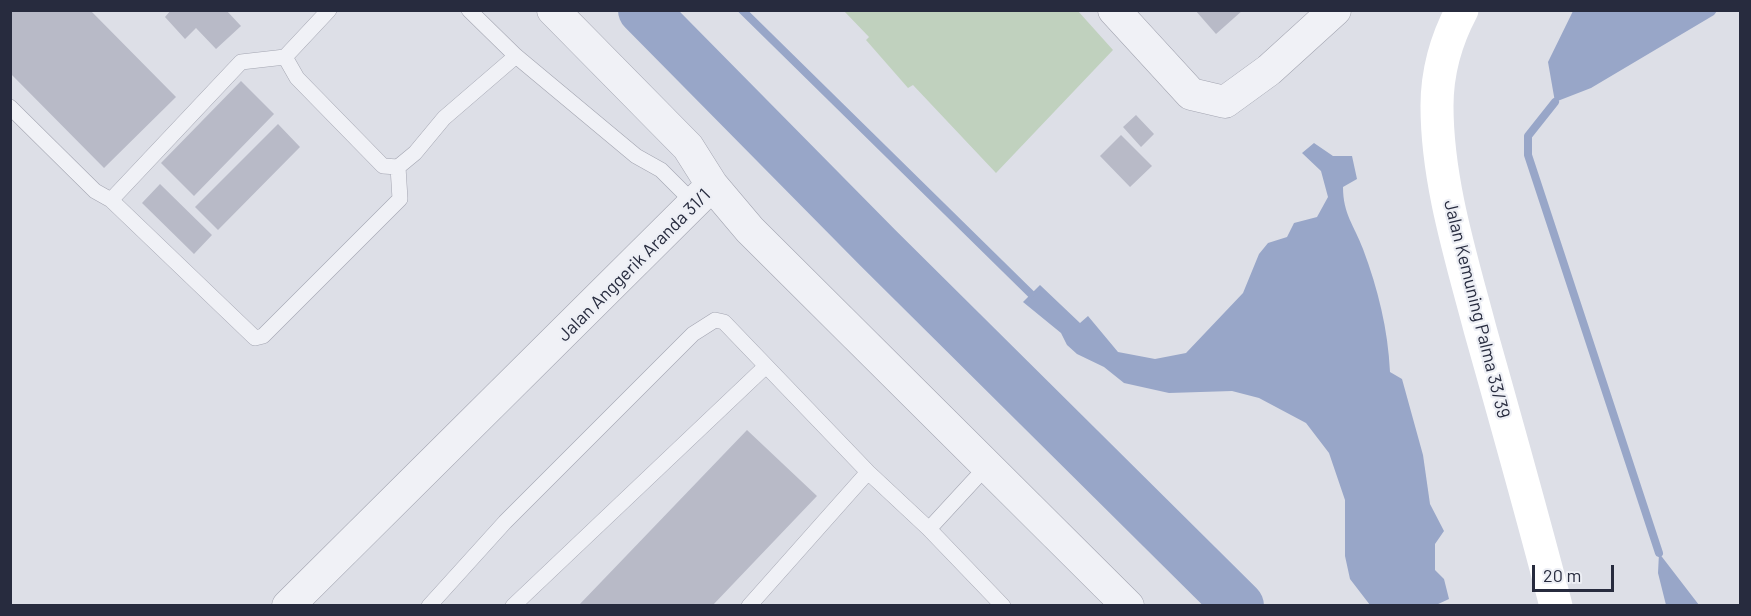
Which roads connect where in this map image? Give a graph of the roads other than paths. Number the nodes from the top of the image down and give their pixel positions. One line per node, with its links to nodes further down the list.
1 (329, 10): 8 (lane)
2 (469, 10): 7 (lane)
3 (553, 10): 11 (street)
4 (1114, 10): 5 (street)
5 (1335, 10)
6 (1462, 10): 23 (main road, Jalan Kemuning Palma 33/39)
7 (516, 56): 10 (lane); 11 (lane)
8 (285, 57): 10 (lane); 12 (lane)
9 (10, 107): 12 (lane)
10 (398, 167): 12 (lane)
11 (702, 193): 14 (street, Jalan Anggerik Aranda 31/1); 17 (street, Jalan Anggerik Aranda 31/1)
12 (111, 200)
13 (765, 367): 15 (lane); 18 (lane); 19 (lane)
14 (988, 465): 16 (lane); 22 (street, Jalan Anggerik Aranda 31/1)
15 (868, 472): 16 (lane); 20 (lane)
16 (929, 529): 21 (lane)
17 (288, 606)
18 (429, 606)
19 (513, 606)
20 (749, 606)
21 (1003, 606)
22 (1128, 606)
23 (1556, 606)

